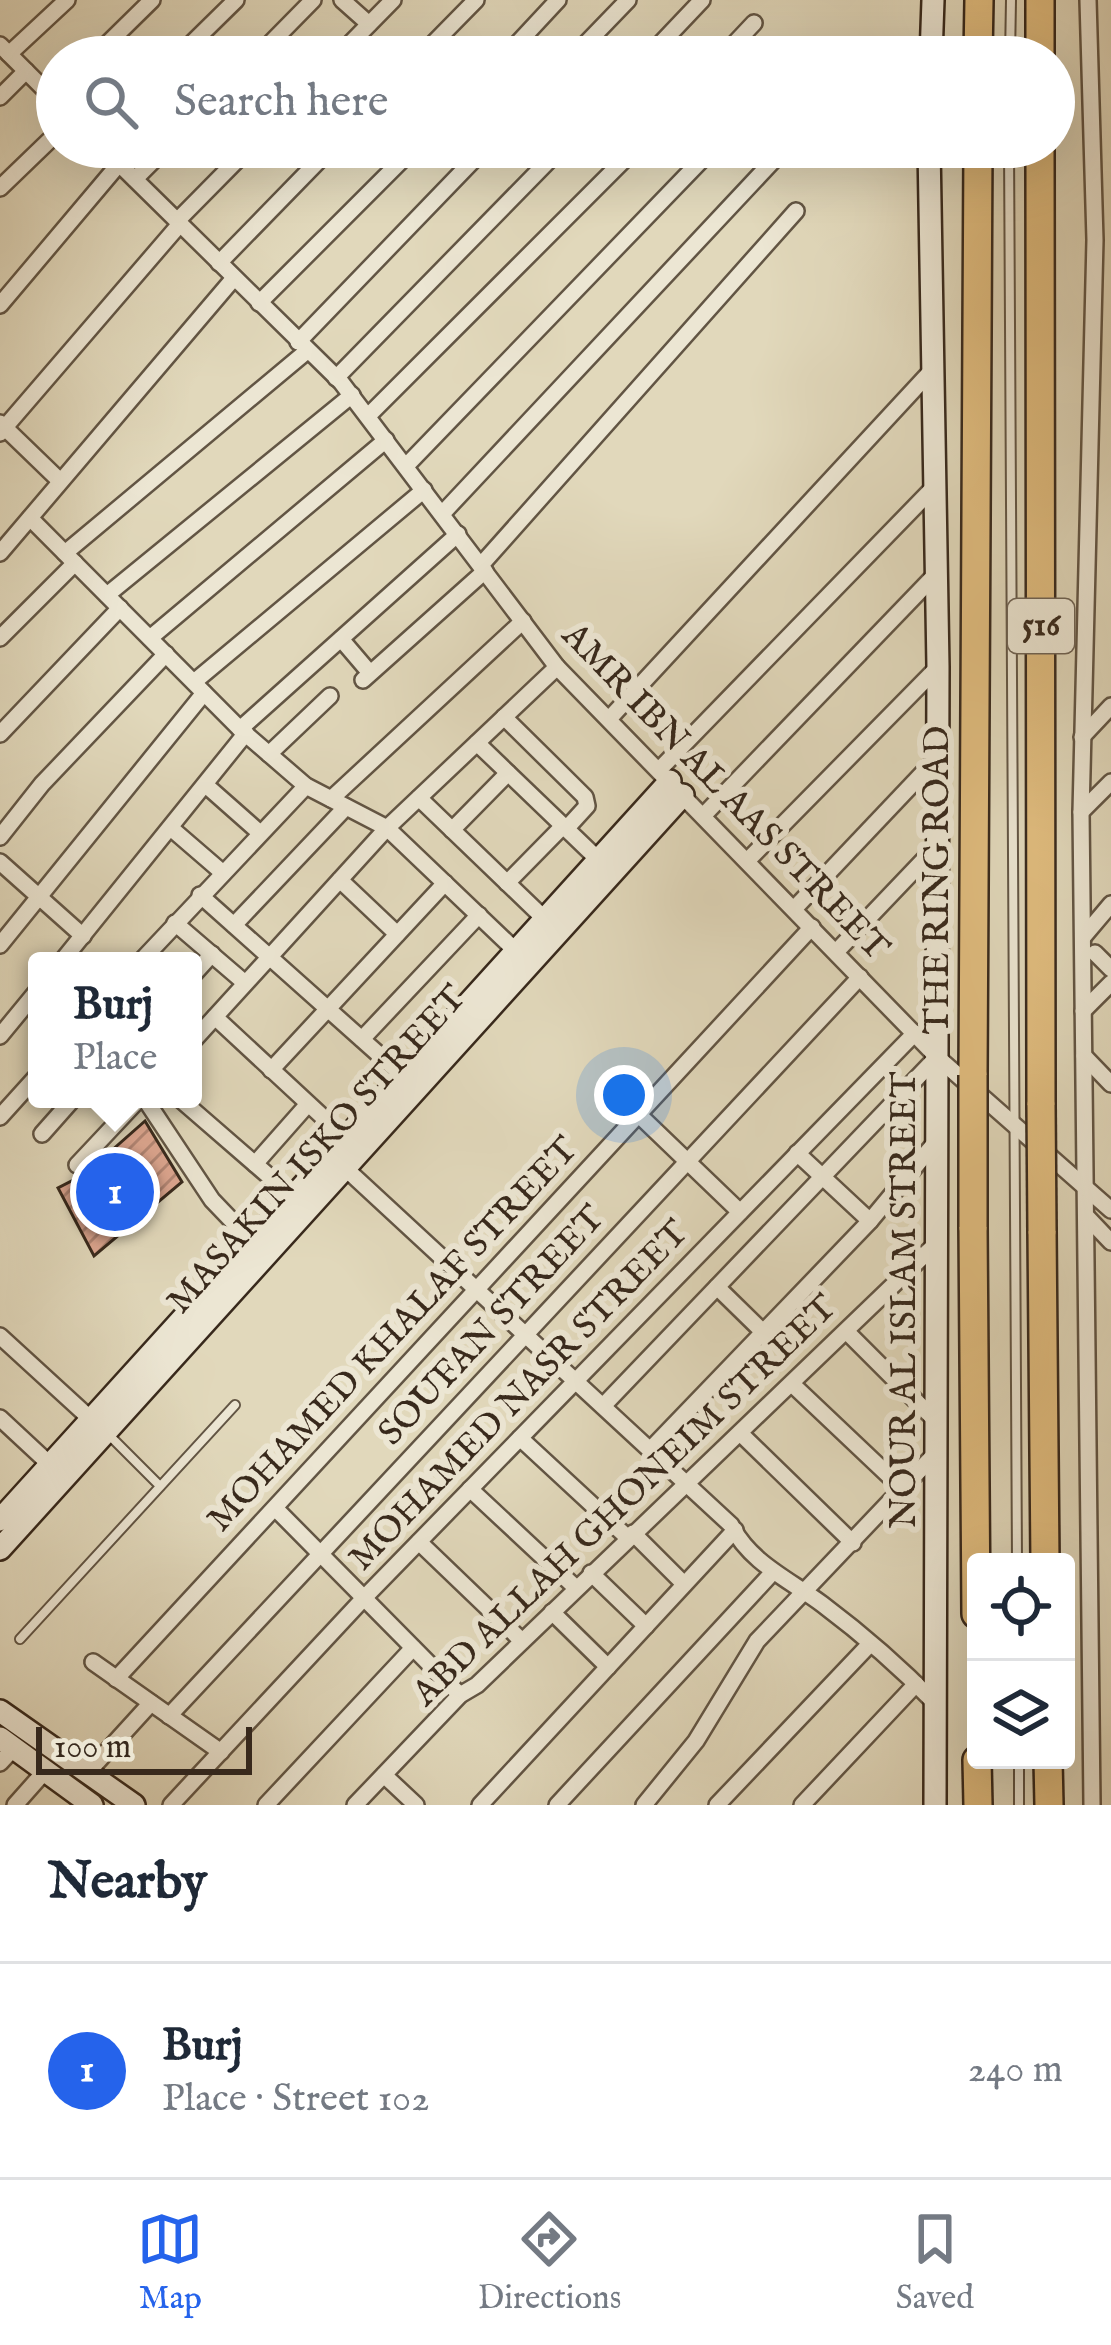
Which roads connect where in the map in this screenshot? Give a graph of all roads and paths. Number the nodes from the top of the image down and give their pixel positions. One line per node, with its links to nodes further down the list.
1 (67, 0): 31 (street)
2 (152, 0): 18 (street)
3 (236, 0): 19 (street)
4 (314, 0): 20 (street)
5 (343, 0): 17 (street)
6 (393, 0): 17 (street)
7 (476, 0): 22 (street)
8 (558, 0): 23 (street)
9 (628, 0): 24 (street)
10 (702, 0): 25 (street)
11 (933, 0): 27 (street)
12 (979, 0): 28 (highway)
13 (1011, 0): 29 (lane)
14 (1040, 0): 30 (highway)
15 (1088, 0): 93 (street)
16 (754, 23): 26 (street)
17 (369, 24): 21 (street)
18 (115, 36)
19 (204, 36)
20 (277, 36)
21 (357, 36)
22 (441, 36)
23 (525, 36)
24 (593, 36)
25 (668, 36)
26 (742, 36)
27 (932, 36)
28 (978, 36)
29 (1010, 36)
30 (1040, 36)
31 (5, 50): 32 (street)
32 (26, 71): 33 (street); 34 (street)
33 (36, 80)
34 (0, 97)
35 (36, 154): 52 (street)
36 (116, 168): 58 (street)
37 (123, 168): 51 (street, AMR IBN AL AAS STREET)
38 (146, 168): 51 (street)
39 (230, 168): 54 (street)
40 (312, 168): 55 (street)
41 (394, 168): 57 (street)
42 (467, 168): 59 (street)
43 (541, 168): 61 (street)
44 (617, 168): 63 (street)
45 (694, 168): 66 (street)
46 (766, 168): 70 (street)
47 (929, 168): 60 (street, NOUR AL ISLAM STREET)
48 (978, 168): 213 (highway, THE RING ROAD / 516, bridge)
49 (1009, 168): 214 (lane)
50 (1040, 168): 215 (highway, 516, bridge)
51 (135, 179): 54 (street, AMR IBN AL AAS STREET)
52 (0, 188)
53 (796, 211): 75 (street)
54 (179, 223): 55 (street, AMR IBN AL AAS STREET); 64 (street)
55 (219, 263): 56 (street, AMR IBN AL AAS STREET)
56 (234, 278): 57 (street, AMR IBN AL AAS STREET); 67 (street)
57 (259, 303): 59 (street, AMR IBN AL AAS STREET)
58 (0, 305)
59 (302, 346): 61 (street, AMR IBN AL AAS STREET); 74 (street)
60 (934, 368): 68 (street, NOUR AL ISLAM STREET); 90 (street)
61 (336, 378): 62 (street, AMR IBN AL AAS STREET)
62 (352, 395): 63 (street, AMR IBN AL AAS STREET); 77 (street)
63 (368, 416): 65 (street, AMR IBN AL AAS STREET)
64 (2, 428): 67 (street)
65 (386, 440): 66 (street, AMR IBN AL AAS STREET); 81 (street)
66 (406, 466): 69 (street, AMR IBN AL AAS STREET)
67 (60, 481): 71 (street)
68 (936, 485): 76 (street, NOUR AL ISLAM STREET); 98 (street)
69 (424, 490): 70 (street, AMR IBN AL AAS STREET); 86 (street)
70 (442, 514): 72 (street, AMR IBN AL AAS STREET)
71 (30, 518): 73 (street); 74 (street)
72 (458, 535): 75 (street, AMR IBN AL AAS STREET); 82 (street)
73 (0, 553)
74 (70, 558): 77 (street); 80 (street)
75 (483, 568): 79 (street, AMR IBN AL AAS STREET); 82 (street)
76 (937, 573): 85 (street, NOUR AL ISLAM STREET); 105 (street)
77 (107, 596): 78 (street)
78 (120, 608): 81 (street); 92 (street)
79 (523, 621): 84 (street, AMR IBN AL AAS STREET); 103 (street)
80 (0, 638)
81 (150, 638): 83 (street)
82 (340, 639): 91 (street)
83 (166, 654): 86 (street); 111 (street)
84 (557, 667): 89 (street); 90 (street, AMR IBN AL AAS STREET)
85 (938, 667): 96 (street, NOUR AL ISLAM STREET); 113 (street)
86 (199, 688): 91 (street); 121 (street)
87 (330, 696): 95 (street)
88 (1111, 706): 93 (street)
89 (504, 717): 94 (street); 106 (street)
90 (609, 719): 98 (street, AMR IBN AL AAS STREET)
91 (243, 731): 95 (street); 101 (street)
92 (0, 734)
93 (1082, 737): 104 (street)
94 (477, 743): 97 (street); 102 (street)
95 (269, 754): 100 (street)
96 (938, 757): 112 (street, NOUR AL ISLAM STREET); 123 (street)
97 (508, 772): 106 (street); 109 (street)
98 (671, 782): 105 (street, AMR IBN AL AAS STREET); 115 (street, MASAKIN ISKO STREET)
99 (1111, 782): 104 (street)
100 (306, 786): 103 (street); 110 (street)
101 (208, 787): 108 (street); 110 (street)
102 (419, 798): 107 (street); 109 (street)
103 (339, 803): 107 (street); 126 (street)
104 (1081, 812): 131 (street)
105 (703, 816): 113 (street, AMR IBN AL AAS STREET)
106 (565, 827): 115 (street); 119 (street)
107 (387, 828): 117 (street); 118 (street)
108 (172, 829): 116 (street); 130 (street)
109 (452, 830): 119 (street)
110 (260, 833): 116 (street)
111 (0, 837)
112 (938, 845): 136 (street); 155 (street, NOUR AL ISLAM STREET)
113 (747, 860): 123 (street, AMR IBN AL AAS STREET)
114 (0, 862): 121 (street)
115 (605, 867): 127 (street, MASAKIN ISKO STREET)
116 (224, 873): 120 (street)
117 (340, 880): 129 (street); 139 (street)
118 (445, 883): 124 (street); 129 (street)
119 (507, 883): 127 (street)
120 (200, 895): 125 (street); 126 (street)
121 (40, 898): 130 (street); 132 (street)
122 (1111, 904): 131 (street)
123 (794, 909): 128 (street, AMR IBN AL AAS STREET)
124 (479, 915): 135 (street); 153 (street)
125 (176, 923): 134 (street); 138 (street)
126 (234, 925): 139 (street)
127 (552, 926): 135 (street, MASAKIN ISKO STREET); 149 (street, MASAKIN ISKO STREET)
128 (812, 928): 136 (street, AMR IBN AL AAS STREET); 165 (street, MOHAMED KHALAF STREET)
129 (397, 934): 146 (street)
130 (83, 936): 133 (street)
131 (1084, 936): 147 (street)
132 (0, 945)
133 (70, 952)
134 (149, 952)
135 (517, 952): 149 (street, MASAKIN ISKO STREET)
136 (836, 952): 142 (street, AMR IBN AL AAS STREET)
137 (1095, 952): 141 (street)
138 (212, 954): 140 (street); 143 (street)
139 (270, 957): 143 (street); 146 (street)
140 (202, 965)
141 (1111, 968)
142 (860, 977): 151 (street, AMR IBN AL AAS STREET); 171 (street, SOUFAN STREET)
143 (245, 983): 148 (street)
144 (1108, 990): 147 (street)
145 (28, 1002): 152 (street)
146 (328, 1009): 153 (street); 156 (street)
147 (1083, 1011): 154 (street)
148 (214, 1017): 150 (street); 156 (street)
149 (466, 1020): 157 (street, MASAKIN ISKO STREET); 169 (street, MASAKIN ISKO STREET)
150 (202, 1031)
151 (915, 1033): 155 (street, AMR IBN AL AAS STREET); 170 (street, MOHAMED NASR STREET)
152 (0, 1036)
153 (362, 1039): 157 (street)
154 (1084, 1056): 158 (street); 175 (street)
155 (937, 1057): 168 (street, NOUR AL ISLAM STREET); 174 (street); 175 (street, AMR IBN AL AAS STREET)
156 (271, 1070): 160 (street)
157 (403, 1076): 169 (street, MASAKIN ISKO STREET)
158 (1111, 1084)
159 (28, 1086): 166 (street)
160 (308, 1104): 169 (street); 172 (street)
161 (65, 1108): 167 (street)
162 (133, 1108): 173 (street)
163 (148, 1108): 183 (street)
164 (190, 1108): 172 (street)
165 (638, 1114): 171 (street); 185 (street, MOHAMED KHALAF STREET)
166 (0, 1117)
167 (42, 1134)
168 (934, 1144): 180 (street); 181 (street, NOUR AL ISLAM STREET)
169 (350, 1153): 176 (street, MASAKIN ISKO STREET); 183 (street, MASAKIN ISKO STREET); 185 (street)
170 (797, 1154): 174 (street); 178 (street, MOHAMED NASR STREET)
171 (688, 1161): 178 (street); 188 (street, SOUFAN STREET)
172 (255, 1164): 176 (street)
173 (77, 1166)
174 (822, 1177): 180 (street); 184 (street)
175 (1086, 1190): 177 (street, AMR IBN AL AAS STREET); 179 (street)
176 (293, 1197): 183 (street, MASAKIN ISKO STREET)
177 (1111, 1210)
178 (740, 1212): 190 (street, MOHAMED NASR STREET)
179 (1088, 1218): 182 (street); 262 (street)
180 (870, 1221): 186 (street)
181 (938, 1242): 187 (street, ABD ALLAH GHONEIM STREET); 194 (street, NOUR AL ISLAM STREET)
182 (1111, 1242)
183 (259, 1249): 195 (street, MASAKIN ISKO STREET)
184 (717, 1287): 186 (street); 193 (street)
185 (477, 1289): 188 (street); 206 (street, MOHAMED KHALAF STREET)
186 (763, 1332): 199 (street)
187 (847, 1332): 191 (street, ABD ALLAH GHONEIM STREET); 194 (street)
188 (526, 1334): 190 (street); 216 (street, SOUFAN STREET)
189 (0, 1336): 195 (street)
190 (576, 1380): 193 (street); 198 (street, MOHAMED NASR STREET)
191 (792, 1384): 197 (street, ABD ALLAH GHONEIM STREET); 205 (street)
192 (235, 1405): 203 (lane)
193 (604, 1406): 199 (street)
194 (938, 1424): 200 (street, NOUR AL ISLAM STREET)
195 (98, 1426): 201 (street, MASAKIN ISKO STREET); 203 (lane)
196 (4, 1429): 201 (street)
197 (740, 1432): 202 (street, ABD ALLAH GHONEIM STREET); 211 (street)
198 (520, 1438): 204 (street, MOHAMED NASR STREET); 209 (street)
199 (650, 1450): 202 (street)
200 (938, 1450): 205 (street); 235 (street, NOUR AL ISLAM STREET)
201 (57, 1471): 207 (street, MASAKIN ISKO STREET); 212 (street, MASAKIN ISKO STREET)
202 (686, 1483): 208 (street); 209 (street, ABD ALLAH GHONEIM STREET)
203 (160, 1486): 225 (lane)
204 (470, 1489): 210 (street, MOHAMED NASR STREET); 220 (street)
205 (905, 1491): 211 (street)
206 (274, 1508): 216 (street); 231 (street, MOHAMED KHALAF STREET)
207 (0, 1520)
208 (735, 1530): 217 (street); 219 (street)
209 (630, 1536): 218 (street, ABD ALLAH GHONEIM STREET); 219 (street)
210 (419, 1541): 222 (street, MOHAMED NASR STREET); 226 (street)
211 (853, 1543): 221 (street)
212 (0, 1549)
213 (976, 1553)
214 (1017, 1553)
215 (1045, 1553)
216 (320, 1554): 222 (street); 237 (street, SOUFAN STREET)
217 (773, 1572): 221 (street); 254 (street)
218 (591, 1573): 220 (street, ABD ALLAH GHONEIM STREET); 224 (street)
219 (685, 1584): 224 (street)
220 (576, 1588): 223 (street, ABD ALLAH GHONEIM STREET)
221 (802, 1594): 227 (street); 255 (street)
222 (364, 1598): 228 (street); 239 (street, MOHAMED NASR STREET)
223 (552, 1612): 226 (street, ABD ALLAH GHONEIM STREET); 230 (street)
224 (646, 1626): 230 (street)
225 (20, 1639)
226 (522, 1641): 233 (street, ABD ALLAH GHONEIM STREET)
227 (868, 1645): 232 (street); 256 (street)
228 (413, 1648): 233 (street); 250 (street)
229 (93, 1662): 231 (street)
230 (608, 1666): 253 (street)
231 (116, 1679): 234 (street)
232 (916, 1684): 235 (street); 257 (street)
233 (460, 1695): 245 (street, ABD ALLAH GHONEIM STREET)
234 (151, 1703): 237 (street); 244 (street)
235 (940, 1708): 258 (street, NOUR AL ISLAM STREET)
236 (0, 1711): 244 (street)
237 (169, 1716): 239 (street)
238 (5, 1750): 243 (street)
239 (221, 1753): 249 (street, MOHAMED NASR STREET)
240 (977, 1769): 259 (highway)
241 (1019, 1769): 260 (lane)
242 (1048, 1769): 261 (highway)
243 (46, 1770): 246 (street); 247 (street)
244 (89, 1772): 248 (street)
245 (384, 1775): 251 (street, ABD ALLAH GHONEIM STREET); 252 (street)
246 (78, 1801)
247 (15, 1805)
248 (134, 1805)
249 (171, 1805)
250 (266, 1805)
251 (355, 1805)
252 (416, 1805)
253 (480, 1805)
254 (557, 1805)
255 (644, 1805)
256 (717, 1805)
257 (802, 1805)
258 (935, 1805)
259 (978, 1805)
260 (1019, 1805)
261 (1049, 1805)
262 (1092, 1805)

